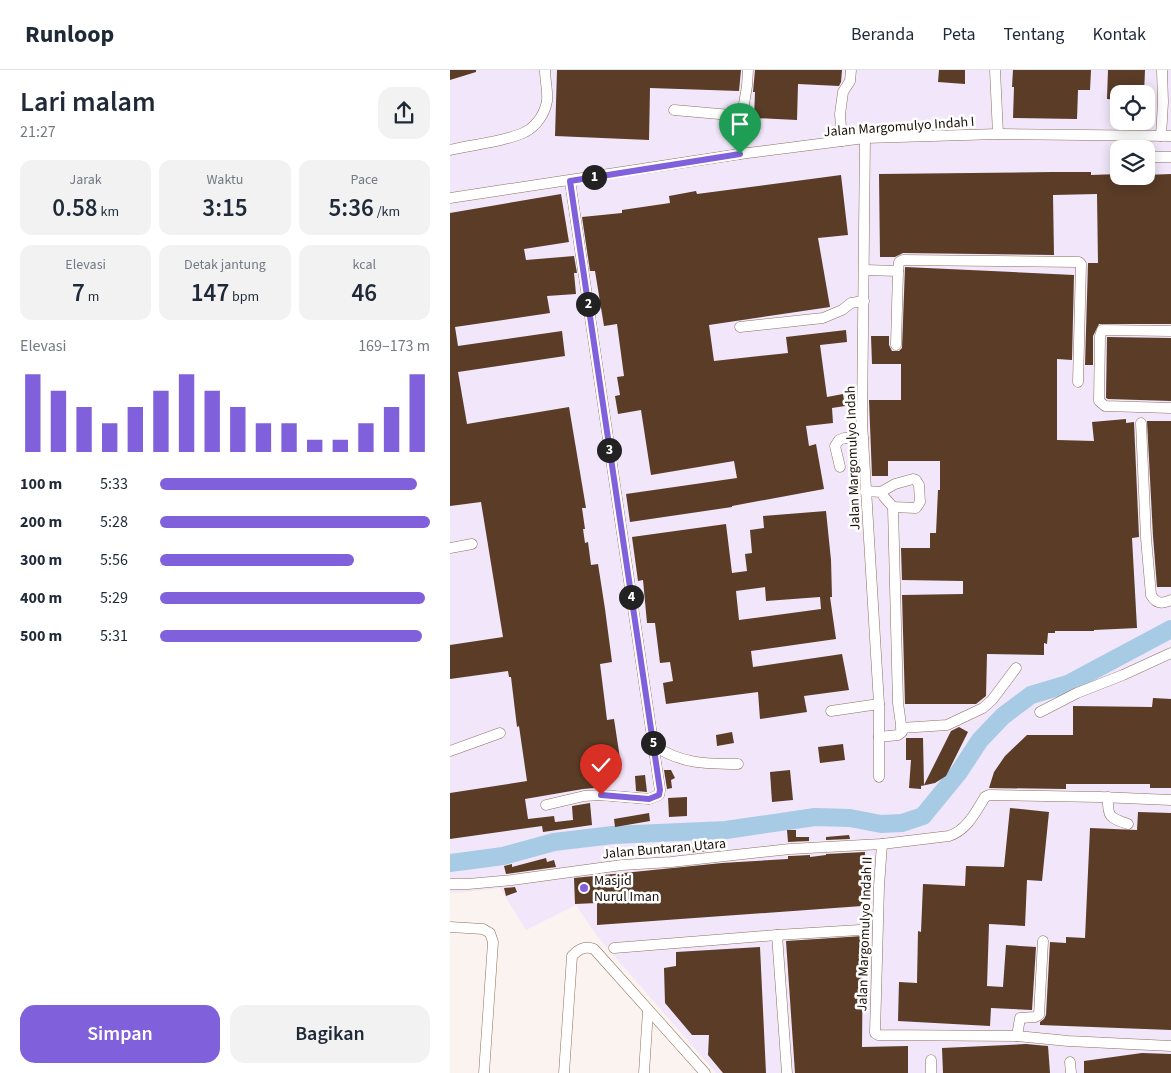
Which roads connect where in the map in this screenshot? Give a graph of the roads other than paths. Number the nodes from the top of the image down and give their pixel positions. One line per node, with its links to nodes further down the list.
1 (545, 70): 12 (street)
2 (748, 70): 7 (street)
3 (851, 70): 11 (street)
4 (995, 70): 8 (street)
5 (1162, 70): 9 (street)
6 (674, 110): 7 (street)
7 (742, 116): 13 (street)
8 (998, 134): 9 (street, Jalan Margomulyo Indah I); 10 (street, Jalan Margomulyo Indah I)
9 (1166, 136)
10 (864, 138): 11 (street, Jalan Margomulyo Indah I); 18 (street, Jalan Margomulyo Indah)
11 (842, 141): 13 (street, Jalan Margomulyo Indah I)
12 (450, 150)
13 (740, 154): 16 (street, Jalan Margomulyo Indah I)
14 (1155, 157): 15 (street)
15 (1171, 157)
16 (570, 181): 17 (street, Jalan Margomulyo Indah I); 43 (street)
17 (450, 198)
18 (864, 270): 19 (street); 20 (street, Jalan Margomulyo Indah)
19 (898, 271): 23 (street); 24 (street)
20 (864, 302): 21 (street); 27 (street, Jalan Margomulyo Indah)
21 (740, 327)
22 (1171, 331): 25 (street)
23 (896, 345)
24 (1078, 382)
25 (1171, 408)
26 (1141, 423): 34 (street)
27 (863, 438): 28 (street); 29 (street, Jalan Margomulyo Indah)
28 (840, 468)
29 (865, 491): 30 (street); 37 (street, Jalan Margomulyo Indah)
30 (881, 492): 31 (street); 31 (street)
31 (893, 507): 40 (street)
32 (472, 544): 33 (street)
33 (450, 548)
34 (1171, 600)
35 (1171, 653): 39 (street)
36 (1016, 668): 40 (street)
37 (879, 704): 38 (street); 42 (street, Jalan Margomulyo Indah)
38 (831, 711)
39 (1040, 712)
40 (901, 728): 42 (street)
41 (500, 732): 44 (street)
42 (879, 736): 46 (street, Jalan Margomulyo Indah)
43 (653, 745): 45 (street); 49 (street)
44 (450, 751)
45 (738, 764)
46 (879, 777)
47 (1108, 797): 48 (street, Jalan Margomulyo Indah II); 50 (street); 51 (street, Jalan Margomulyo Indah II)
48 (1171, 800)
49 (546, 805)
50 (1128, 824)
51 (882, 844): 52 (street, Jalan Buntaran Utara); 59 (street, Jalan Margomulyo Indah II)
52 (450, 884)
53 (450, 927): 62 (street)
54 (860, 930): 55 (street)
55 (777, 935): 57 (street); 66 (street)
56 (1043, 941): 59 (street)
57 (614, 948)
58 (648, 1010): 63 (street); 64 (street); 65 (street)
59 (1017, 1036): 60 (street)
60 (1171, 1046)
61 (931, 1060): 67 (street)
62 (484, 1073)
63 (564, 1073)
64 (644, 1073)
65 (705, 1073)
66 (787, 1073)
67 (931, 1073)

